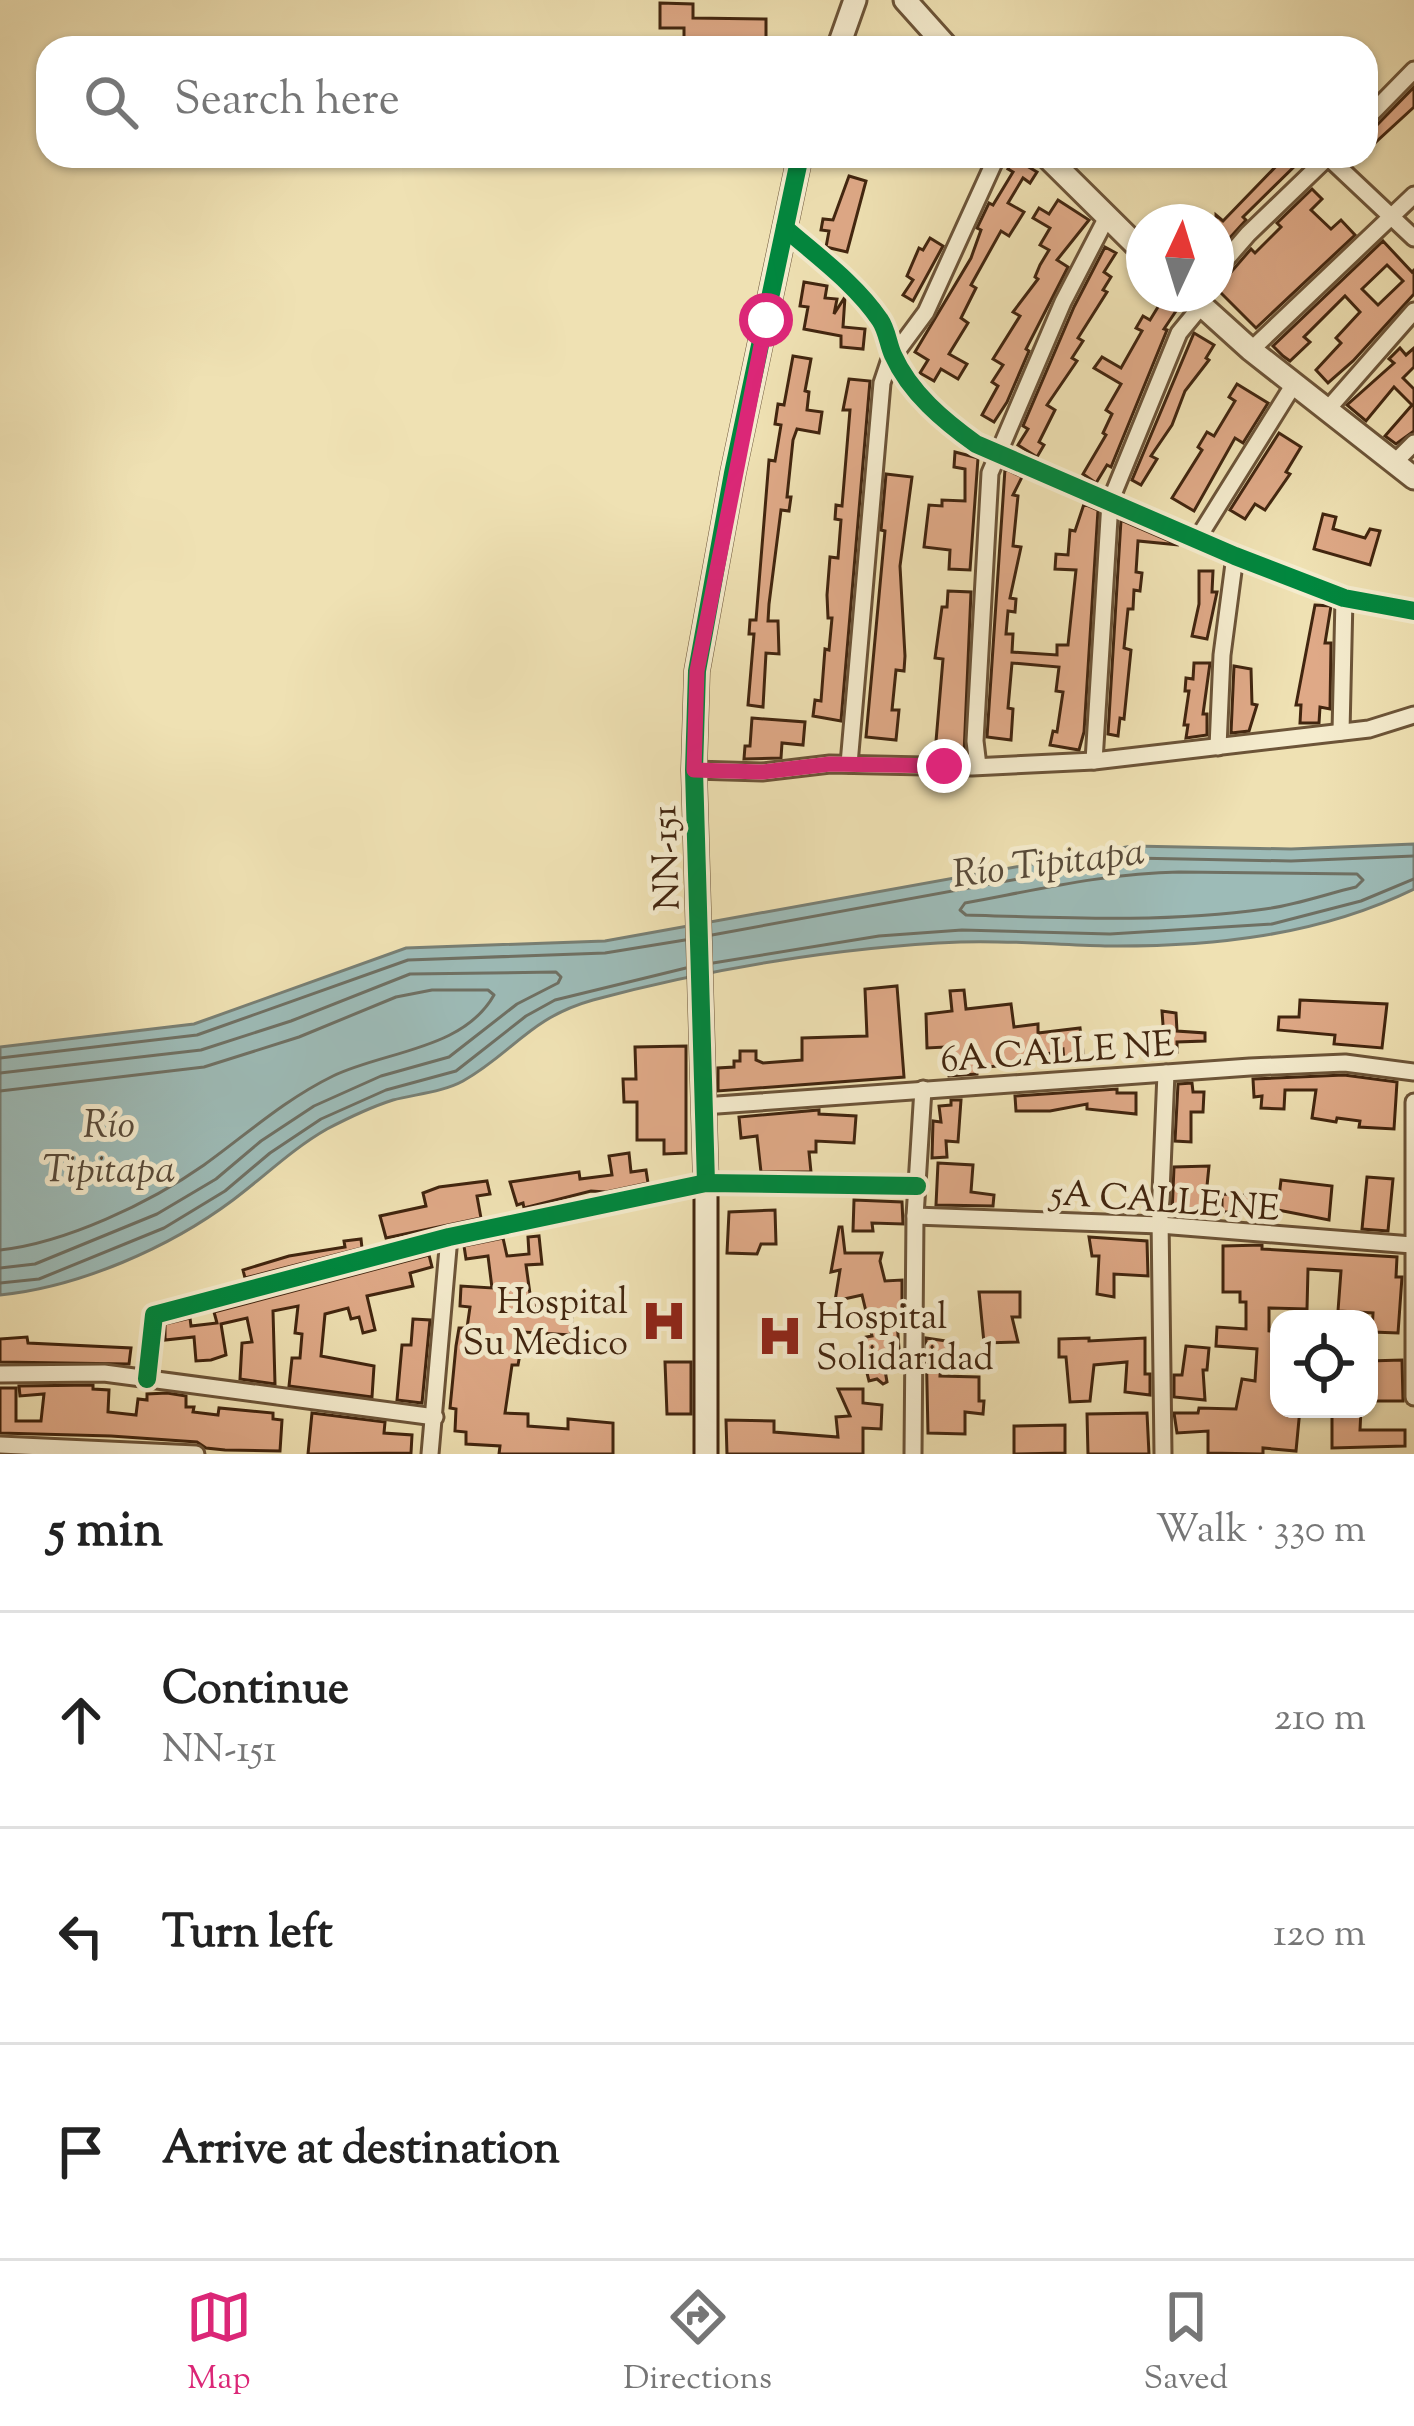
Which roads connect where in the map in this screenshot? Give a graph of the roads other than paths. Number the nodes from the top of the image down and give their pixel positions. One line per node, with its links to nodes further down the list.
1 (855, 0): 3 (street)
2 (905, 0): 4 (street)
3 (842, 36)
4 (937, 36)
5 (1414, 70): 6 (street)
6 (1378, 107)
7 (797, 168): 15 (street, NN-151 / NN-151)
8 (992, 168): 23 (street)
9 (1058, 168): 13 (street)
10 (1318, 168): 18 (street)
11 (1340, 168): 14 (street)
12 (1414, 195): 14 (street)
13 (1106, 218): 16 (street); 27 (street)
14 (1391, 218): 17 (street); 22 (street)
15 (784, 228): 23 (street); 41 (street, NN-151 / NN-151)
16 (1126, 236)
17 (1414, 238)
18 (1234, 253)
19 (1414, 311): 25 (street)
20 (1188, 312): 30 (street)
21 (1210, 312): 22 (street)
22 (1252, 350): 24 (street)
23 (894, 357): 27 (street); 39 (street)
24 (1294, 384): 25 (street); 31 (street)
25 (1327, 410): 28 (street)
26 (1414, 443): 28 (street)
27 (995, 455): 30 (street); 40 (street)
28 (1395, 462): 29 (street)
29 (1414, 478)
30 (1110, 502): 31 (street); 38 (street)
31 (1198, 538): 32 (street)
32 (1235, 556): 33 (street); 37 (street)
33 (1344, 598): 34 (street); 36 (street)
34 (1414, 611)
35 (1414, 715): 36 (street)
36 (1341, 732): 37 (street)
37 (1218, 747): 38 (street)
38 (1094, 761): 40 (street)
39 (849, 764): 40 (street); 41 (street)
40 (978, 766)
41 (694, 770): 46 (street, NN-151 / NN-151)
42 (1414, 1072): 43 (street, 6A CALLE NE)
43 (1166, 1073): 44 (street, 6A CALLE NE); 50 (street)
44 (923, 1089): 46 (street, 6A CALLE NE); 48 (street)
45 (1414, 1102): 52 (street)
46 (703, 1106): 47 (street, NN-151)
47 (706, 1183): 48 (street); 51 (street); 60 (street, NN-151)
48 (917, 1186): 49 (street)
49 (915, 1216): 50 (street, 5A CALLE NE); 61 (street)
50 (1160, 1225): 52 (street, 5A CALLE NE); 62 (street)
51 (449, 1237): 54 (street); 56 (street)
52 (1412, 1245): 55 (street)
53 (0, 1374): 54 (street)
54 (147, 1379): 56 (street)
55 (1414, 1397)
56 (435, 1417): 59 (street)
57 (0, 1445): 58 (street)
58 (196, 1454)
59 (430, 1454)
60 (706, 1454)
61 (913, 1454)
62 (1162, 1454)

